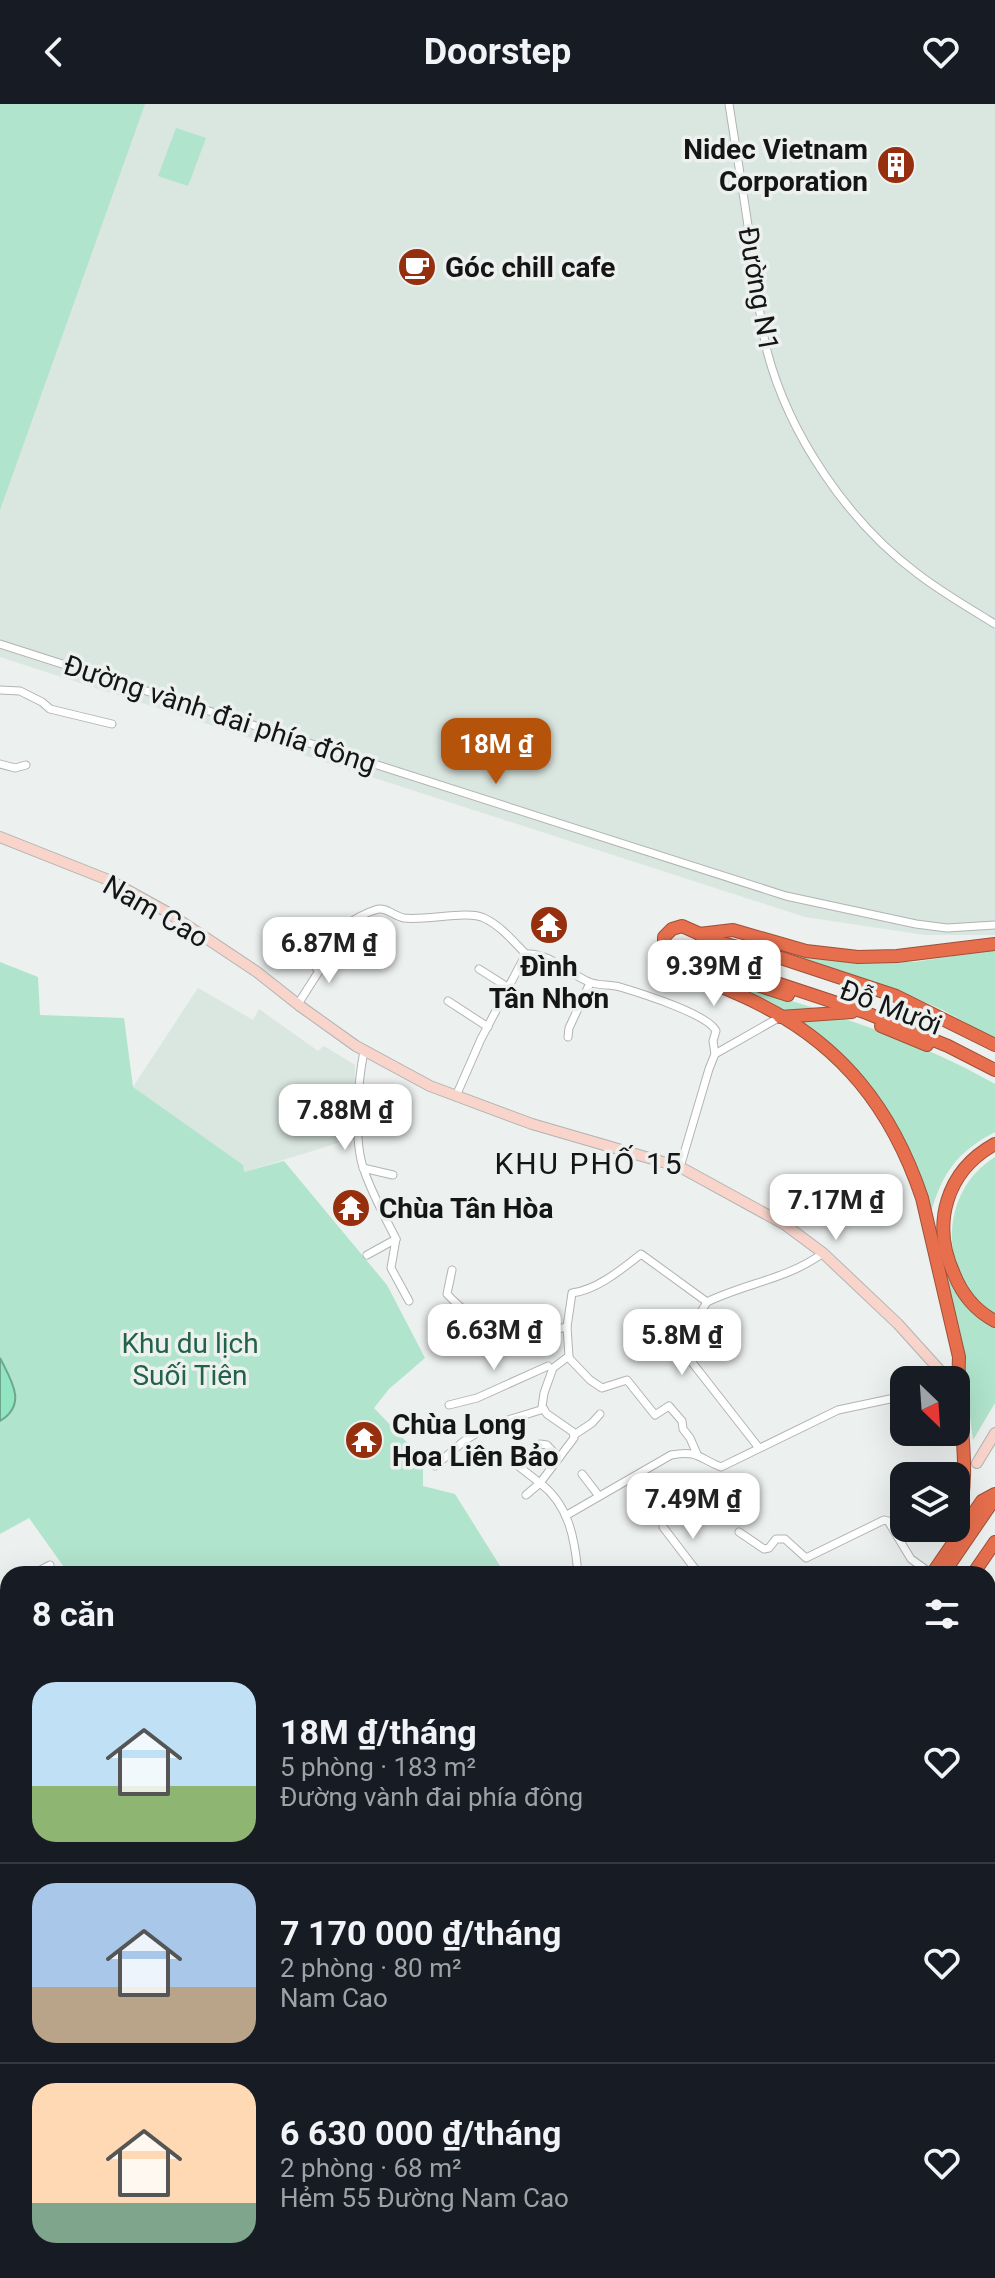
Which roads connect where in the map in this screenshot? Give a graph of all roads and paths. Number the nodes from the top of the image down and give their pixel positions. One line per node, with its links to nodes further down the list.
1 (729, 104): 2 (street, Đường N1)
2 (995, 624)
3 (0, 644): 9 (street, Đường vành đai phía đông)
4 (0, 690): 5 (street)
5 (112, 724)
6 (0, 764): 7 (street)
7 (26, 765)
8 (0, 837): 20 (street, Nam Cao)
9 (995, 925)
10 (699, 934): 11 (highway); 12 (highway, Đỗ Mười); 14 (highway, Đỗ Mười)
11 (995, 944)
12 (751, 952): 26 (highway, Đỗ Mười); 28 (highway, Đỗ Mười)
13 (526, 954): 17 (street); 18 (street); 20 (street)
14 (675, 960): 16 (highway, Đỗ Mười); 22 (highway, Đỗ Mười)
15 (479, 969): 18 (street)
16 (687, 969): 21 (highway, Đỗ Mười); 23 (highway)
17 (590, 983): 25 (street); 29 (street)
18 (509, 988): 24 (street)
19 (448, 1001): 24 (street)
20 (298, 1004): 27 (street, Nam Cao)
21 (843, 1012): 22 (highway); 23 (highway); 31 (highway, Đỗ Mười)
22 (864, 1012): 30 (highway, Đỗ Mười)
23 (780, 1017): 29 (street); 47 (highway)
24 (488, 1027): 32 (street)
25 (568, 1037)
26 (995, 1045)
27 (364, 1051): 32 (street, Nam Cao); 35 (street)
28 (995, 1053)
29 (715, 1054): 34 (street)
30 (995, 1070)
31 (995, 1079)
32 (456, 1096): 34 (street, Nam Cao)
33 (995, 1144): 43 (highway)
34 (680, 1167): 38 (street, Nam Cao)
35 (363, 1168): 36 (street); 37 (street)
36 (393, 1175)
37 (396, 1239): 39 (street); 41 (street)
38 (823, 1253): 42 (street); 46 (street, Nam Cao)
39 (367, 1255)
40 (452, 1270): 44 (street)
41 (409, 1301)
42 (707, 1302): 44 (street); 56 (street)
43 (995, 1321)
44 (567, 1327): 45 (street)
45 (568, 1357): 48 (street); 57 (street)
46 (937, 1366)
47 (946, 1366)
48 (551, 1367): 50 (street); 51 (street)
49 (890, 1399): 56 (street)
50 (449, 1405)
51 (544, 1409): 54 (street); 61 (street)
52 (600, 1414): 54 (street)
53 (995, 1433): 60 (street)
54 (574, 1435): 58 (street)
55 (540, 1444): 58 (street)
56 (759, 1448): 57 (street)
57 (697, 1454): 65 (street)
58 (559, 1458): 63 (street)
59 (513, 1462): 63 (street)
60 (977, 1463)
61 (435, 1466)
62 (582, 1474): 65 (street)
63 (540, 1483): 64 (street); 67 (street)
64 (526, 1495)
65 (599, 1496): 67 (street)
66 (995, 1496): 72 (highway); 78 (highway)
67 (567, 1515): 73 (street)
68 (663, 1527): 74 (street)
69 (739, 1532): 75 (street)
70 (951, 1542): 72 (highway)
71 (995, 1542): 79 (highway)
72 (949, 1549): 76 (highway); 77 (highway)
73 (577, 1566)
74 (693, 1566)
75 (921, 1566)
76 (937, 1566)
77 (944, 1566)
78 (947, 1566)
79 (978, 1566)

